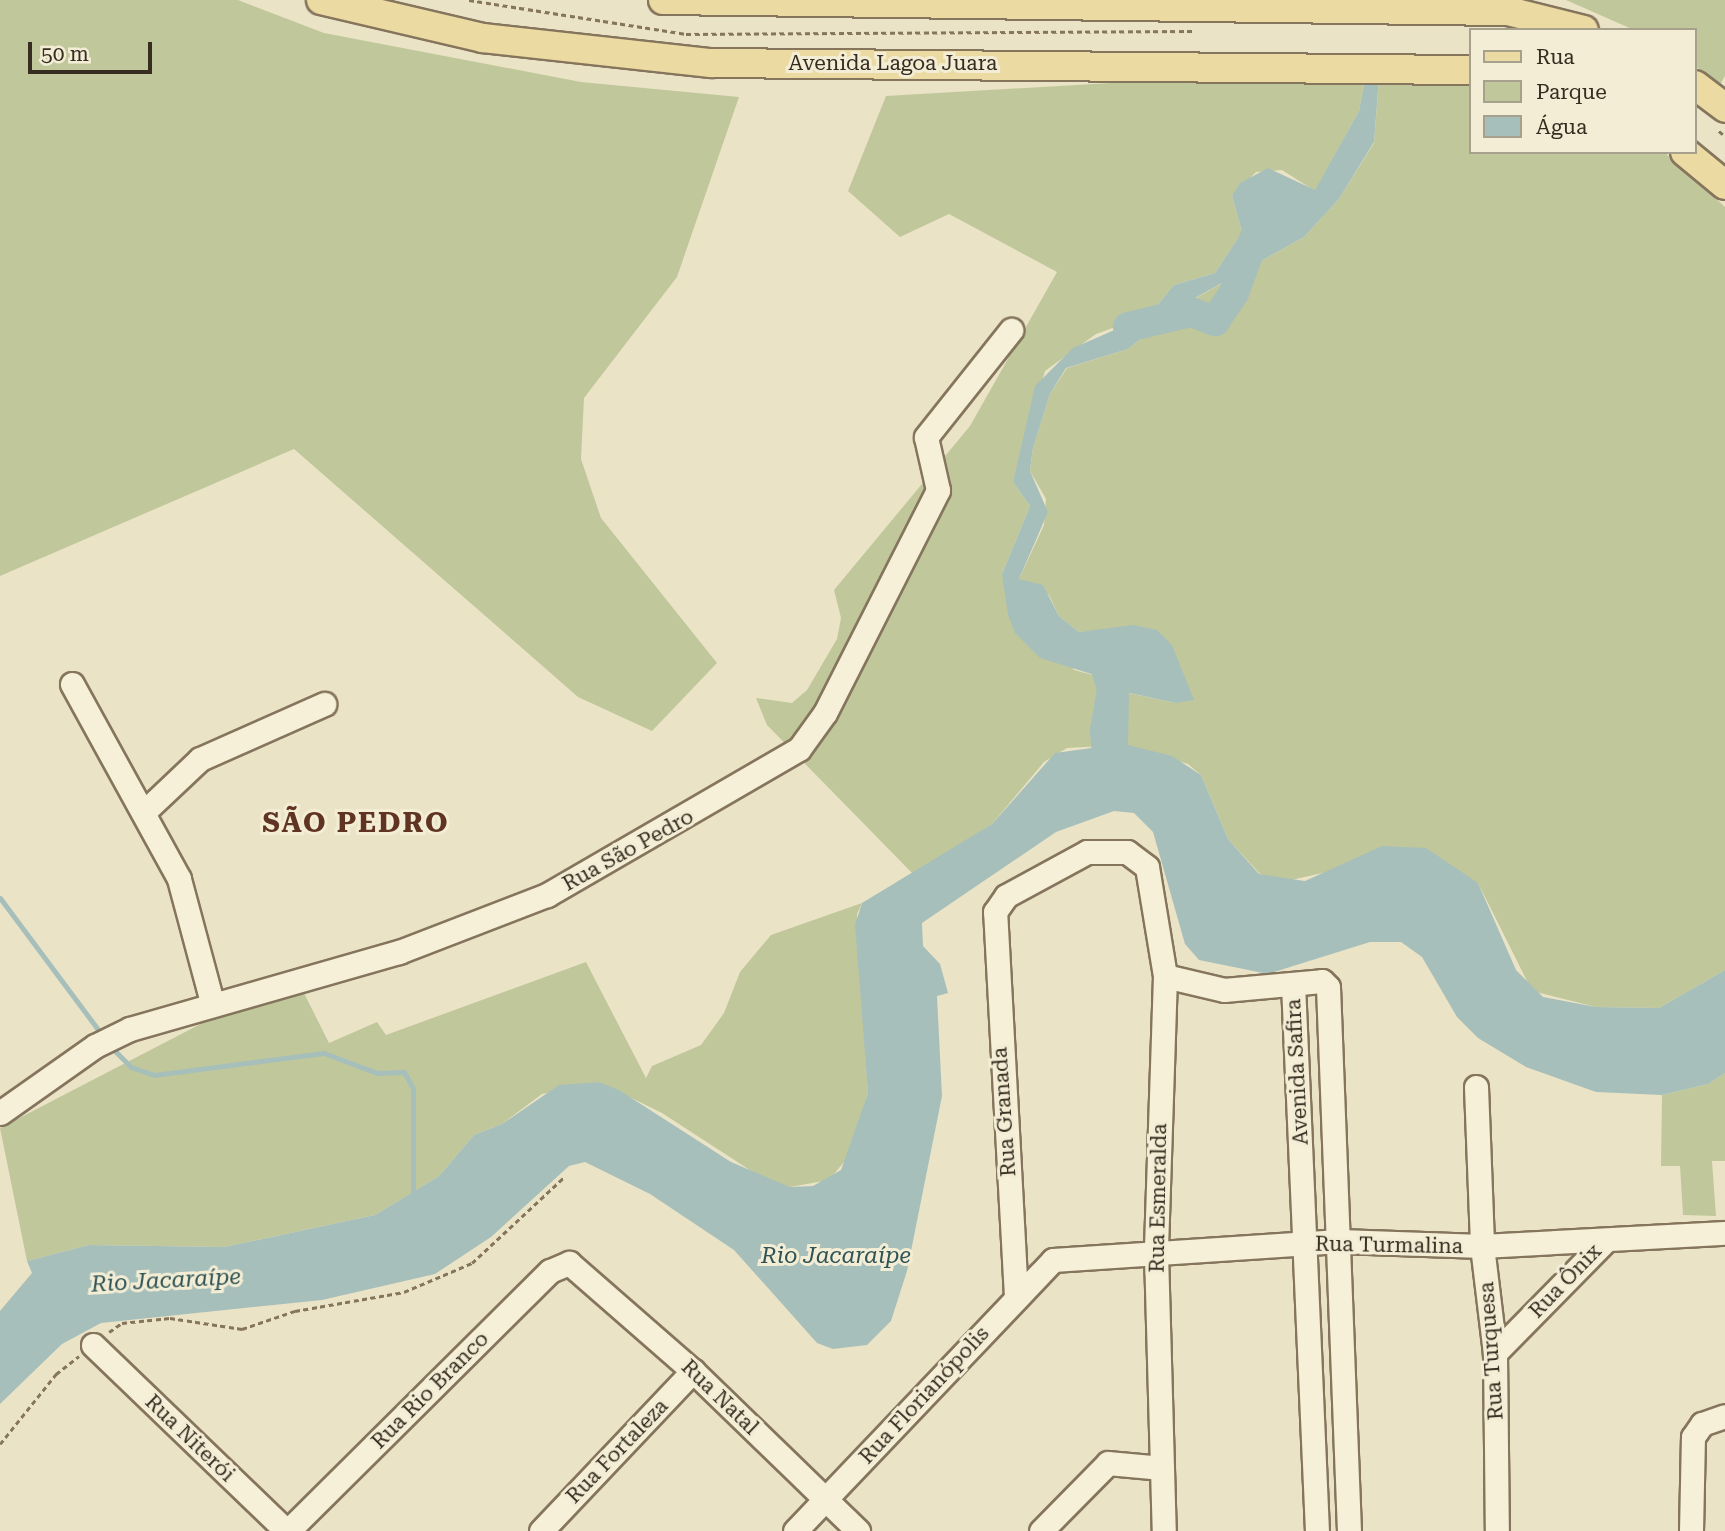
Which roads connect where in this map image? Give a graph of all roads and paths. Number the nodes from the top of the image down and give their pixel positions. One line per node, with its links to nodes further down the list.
1 (321, 0): 5 (main road, Avenida Lagoa Juara)
2 (663, 0): 3 (main road)
3 (696, 1): 4 (main road)
4 (1576, 28)
5 (1470, 70)
6 (1697, 87): 7 (main road)
7 (1725, 108)
8 (1687, 154): 9 (main road)
9 (1725, 185)
10 (1012, 330): 17 (street, Rua São Pedro)
11 (72, 684): 13 (street)
12 (324, 704): 13 (street)
13 (144, 812): 17 (street)
14 (992, 928): 15 (street, Rua Esmeralda); 29 (street, Rua Granada)
15 (1165, 976): 16 (street); 26 (street, Rua Esmeralda)
16 (1293, 984): 23 (street, Avenida Safira); 24 (street, Avenida Safira)
17 (212, 1002): 19 (street, Rua São Pedro)
18 (1476, 1087): 25 (street, Rua Turquesa)
19 (0, 1113)
20 (563, 1178): 30 (path)
21 (1725, 1233): 22 (street, Rua Turmalina)
22 (1606, 1240): 25 (street, Rua Turmalina); 31 (street, Rua Ônix)
23 (1339, 1241): 24 (street, Rua Turmalina); 25 (street, Rua Turmalina); 44 (street, Avenida Safira)
24 (1304, 1243): 26 (street, Rua Turmalina); 43 (street, Avenida Safira)
25 (1482, 1246): 31 (street, Rua Turquesa)
26 (1156, 1253): 27 (street, Rua Turmalina); 35 (street, Rua Esmeralda)
27 (1053, 1260): 29 (street, Rua Florianópolis)
28 (578, 1267): 32 (street, Rua Natal); 37 (street, Rua Rio Branco)
29 (1016, 1297): 36 (street, Rua Florianópolis)
30 (93, 1345): 34 (path); 37 (street, Rua Niterói)
31 (1495, 1353): 45 (street, Rua Turquesa)
32 (693, 1371): 36 (street, Rua Natal); 38 (street, Rua Fortaleza)
33 (1720, 1416): 46 (street)
34 (0, 1444)
35 (1162, 1468): 41 (street); 42 (street, Rua Esmeralda)
36 (826, 1499): 39 (street, Rua Florianópolis); 40 (street, Rua Natal)
37 (287, 1531)
38 (541, 1531)
39 (795, 1531)
40 (858, 1531)
41 (1041, 1531)
42 (1164, 1531)
43 (1317, 1531)
44 (1349, 1531)
45 (1497, 1531)
46 (1691, 1531)

